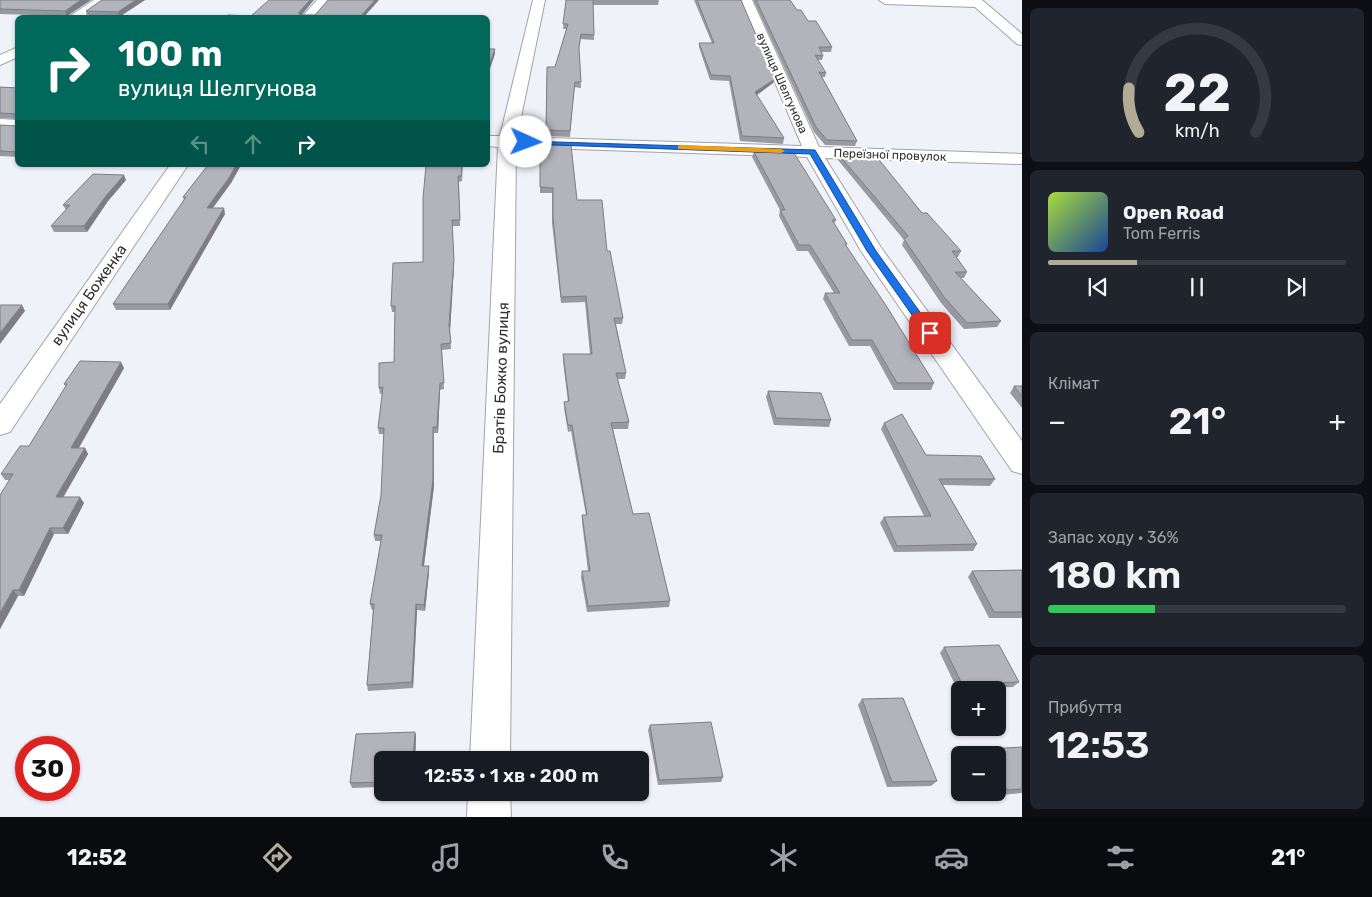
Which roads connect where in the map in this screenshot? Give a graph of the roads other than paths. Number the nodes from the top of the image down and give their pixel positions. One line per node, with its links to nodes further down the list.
1 (102, 0): 7 (street)
2 (324, 0): 8 (street)
3 (539, 0): 14 (street, Братів Божко вулиця)
4 (746, 0): 15 (street, вулиця Шелгунова)
5 (885, 0): 6 (street)
6 (977, 1): 9 (street)
7 (78, 15)
8 (310, 15)
9 (1022, 41)
10 (15, 53): 11 (street)
11 (0, 61)
12 (0, 124): 13 (street)
13 (15, 125)
14 (497, 141): 15 (street, Переїзної провулок); 20 (street, Братів Божко вулиця)
15 (813, 152): 16 (street, Переїзної провулок); 19 (street, вулиця Шелгунова)
16 (1022, 159)
17 (178, 167): 18 (street, вулиця Боженка)
18 (0, 425)
19 (1022, 464)
20 (490, 751)
21 (489, 801): 22 (street)
22 (488, 817)

